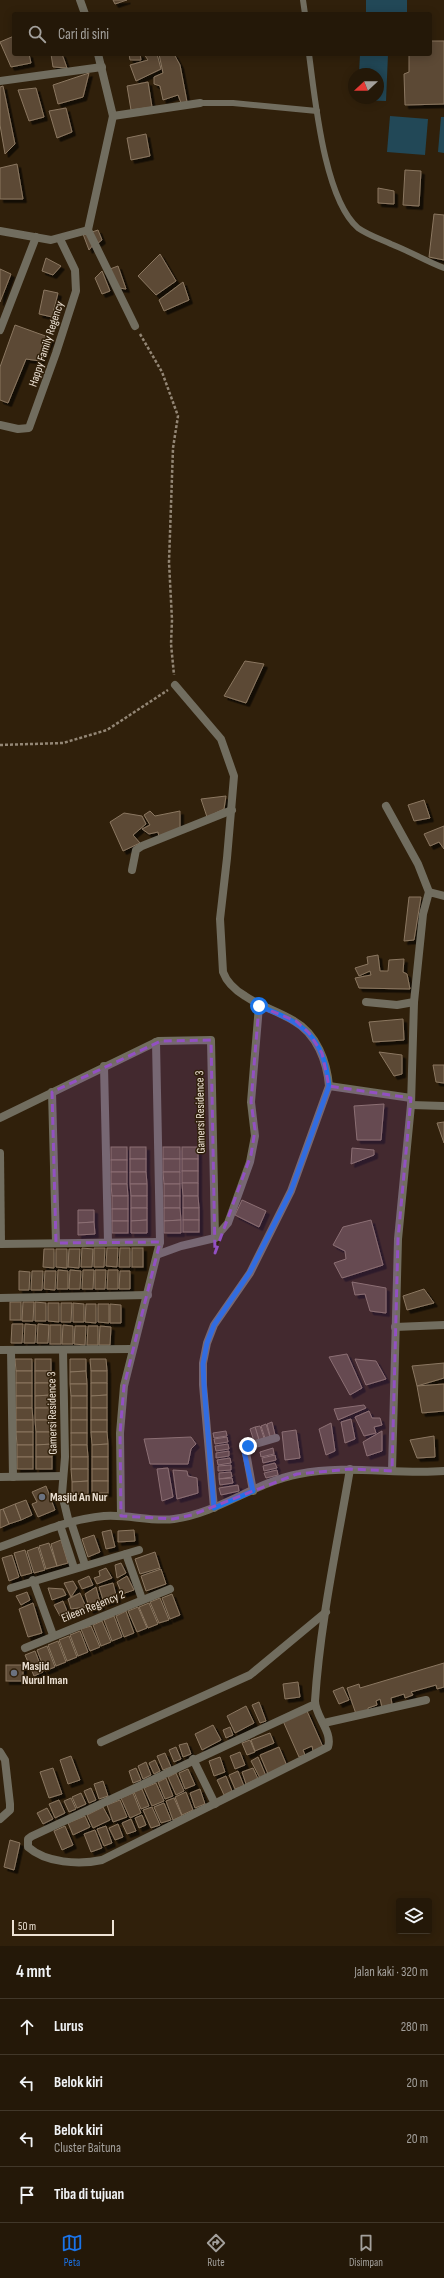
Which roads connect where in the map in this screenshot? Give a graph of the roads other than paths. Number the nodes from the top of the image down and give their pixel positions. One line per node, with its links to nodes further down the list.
1 (80, 0): 3 (street)
2 (303, 0): 4 (lane)
3 (84, 12)
4 (305, 12)
5 (99, 56): 7 (street)
6 (309, 56): 10 (lane)
7 (102, 67): 8 (street); 11 (street)
8 (0, 81)
9 (200, 103): 10 (lane); 11 (street)
10 (317, 111): 16 (lane)
11 (112, 116): 12 (street)
12 (88, 230): 15 (street); 17 (street)
13 (0, 231): 14 (street)
14 (36, 237): 15 (street); 18 (street)
15 (60, 239): 19 (street, Happy Family Regency)
16 (444, 268)
17 (135, 326)
18 (0, 330)
19 (0, 425)
20 (175, 685): 22 (street)
21 (386, 806): 24 (street)
22 (232, 810): 23 (street); 28 (street)
23 (132, 870)
24 (429, 892): 25 (street); 27 (street)
25 (444, 896)
26 (366, 1002): 27 (street)
27 (414, 1002): 33 (street)
28 (259, 1006): 31 (street); 37 (street)
29 (156, 1042): 30 (street, Gamersi Residence 3); 37 (street, Gamersi Residence 3); 39 (street)
30 (104, 1066): 32 (street, Gamersi Residence 3); 38 (street)
31 (329, 1086): 33 (street); 59 (street)
32 (52, 1092): 35 (street, Gamersi Residence 3); 40 (street)
33 (411, 1102): 34 (street); 46 (street)
34 (444, 1106)
35 (0, 1118)
36 (0, 1153): 41 (street)
37 (215, 1238): 42 (street)
38 (108, 1242): 39 (street); 40 (street)
39 (160, 1242): 42 (street)
40 (56, 1243): 41 (street)
41 (1, 1244)
42 (159, 1254): 43 (street)
43 (148, 1295): 44 (street); 47 (street)
44 (0, 1298)
45 (444, 1325): 46 (street)
46 (396, 1327): 53 (street)
47 (132, 1349): 50 (street); 60 (street)
48 (0, 1350): 49 (street)
49 (11, 1350): 50 (street); 57 (street)
50 (63, 1350): 55 (street, Gamersi Residence 3)
51 (276, 1438): 58 (street)
52 (350, 1469): 53 (street); 58 (street); 72 (street)
53 (392, 1471): 54 (street)
54 (444, 1471)
55 (63, 1476): 57 (street); 61 (street, Gamersi Residence 3)
56 (0, 1477): 57 (street)
57 (13, 1477)
58 (253, 1491): 59 (street)
59 (214, 1508): 60 (street)
60 (121, 1516): 61 (street)
61 (70, 1523): 62 (street); 66 (street)
62 (60, 1525): 63 (street); 67 (street)
63 (0, 1547)
64 (139, 1550): 65 (street)
65 (126, 1554): 66 (street); 71 (street, Eileen Regency 2)
66 (84, 1566): 67 (street)
67 (74, 1568): 68 (street)
68 (33, 1580): 69 (street); 73 (street, Eileen Regency 2)
69 (11, 1588)
70 (170, 1589): 71 (street, Eileen Regency 2)
71 (142, 1599): 73 (street, Eileen Regency 2)
72 (326, 1612): 76 (street); 78 (street)
73 (54, 1635): 74 (street, Eileen Regency 2)
74 (25, 1648)
75 (426, 1700): 77 (street)
76 (315, 1704): 77 (street); 80 (street)
77 (324, 1724): 81 (street)
78 (101, 1742)
79 (0, 1752): 82 (street)
80 (194, 1759): 81 (street); 81 (street)
81 (215, 1804)
82 (0, 1819)

